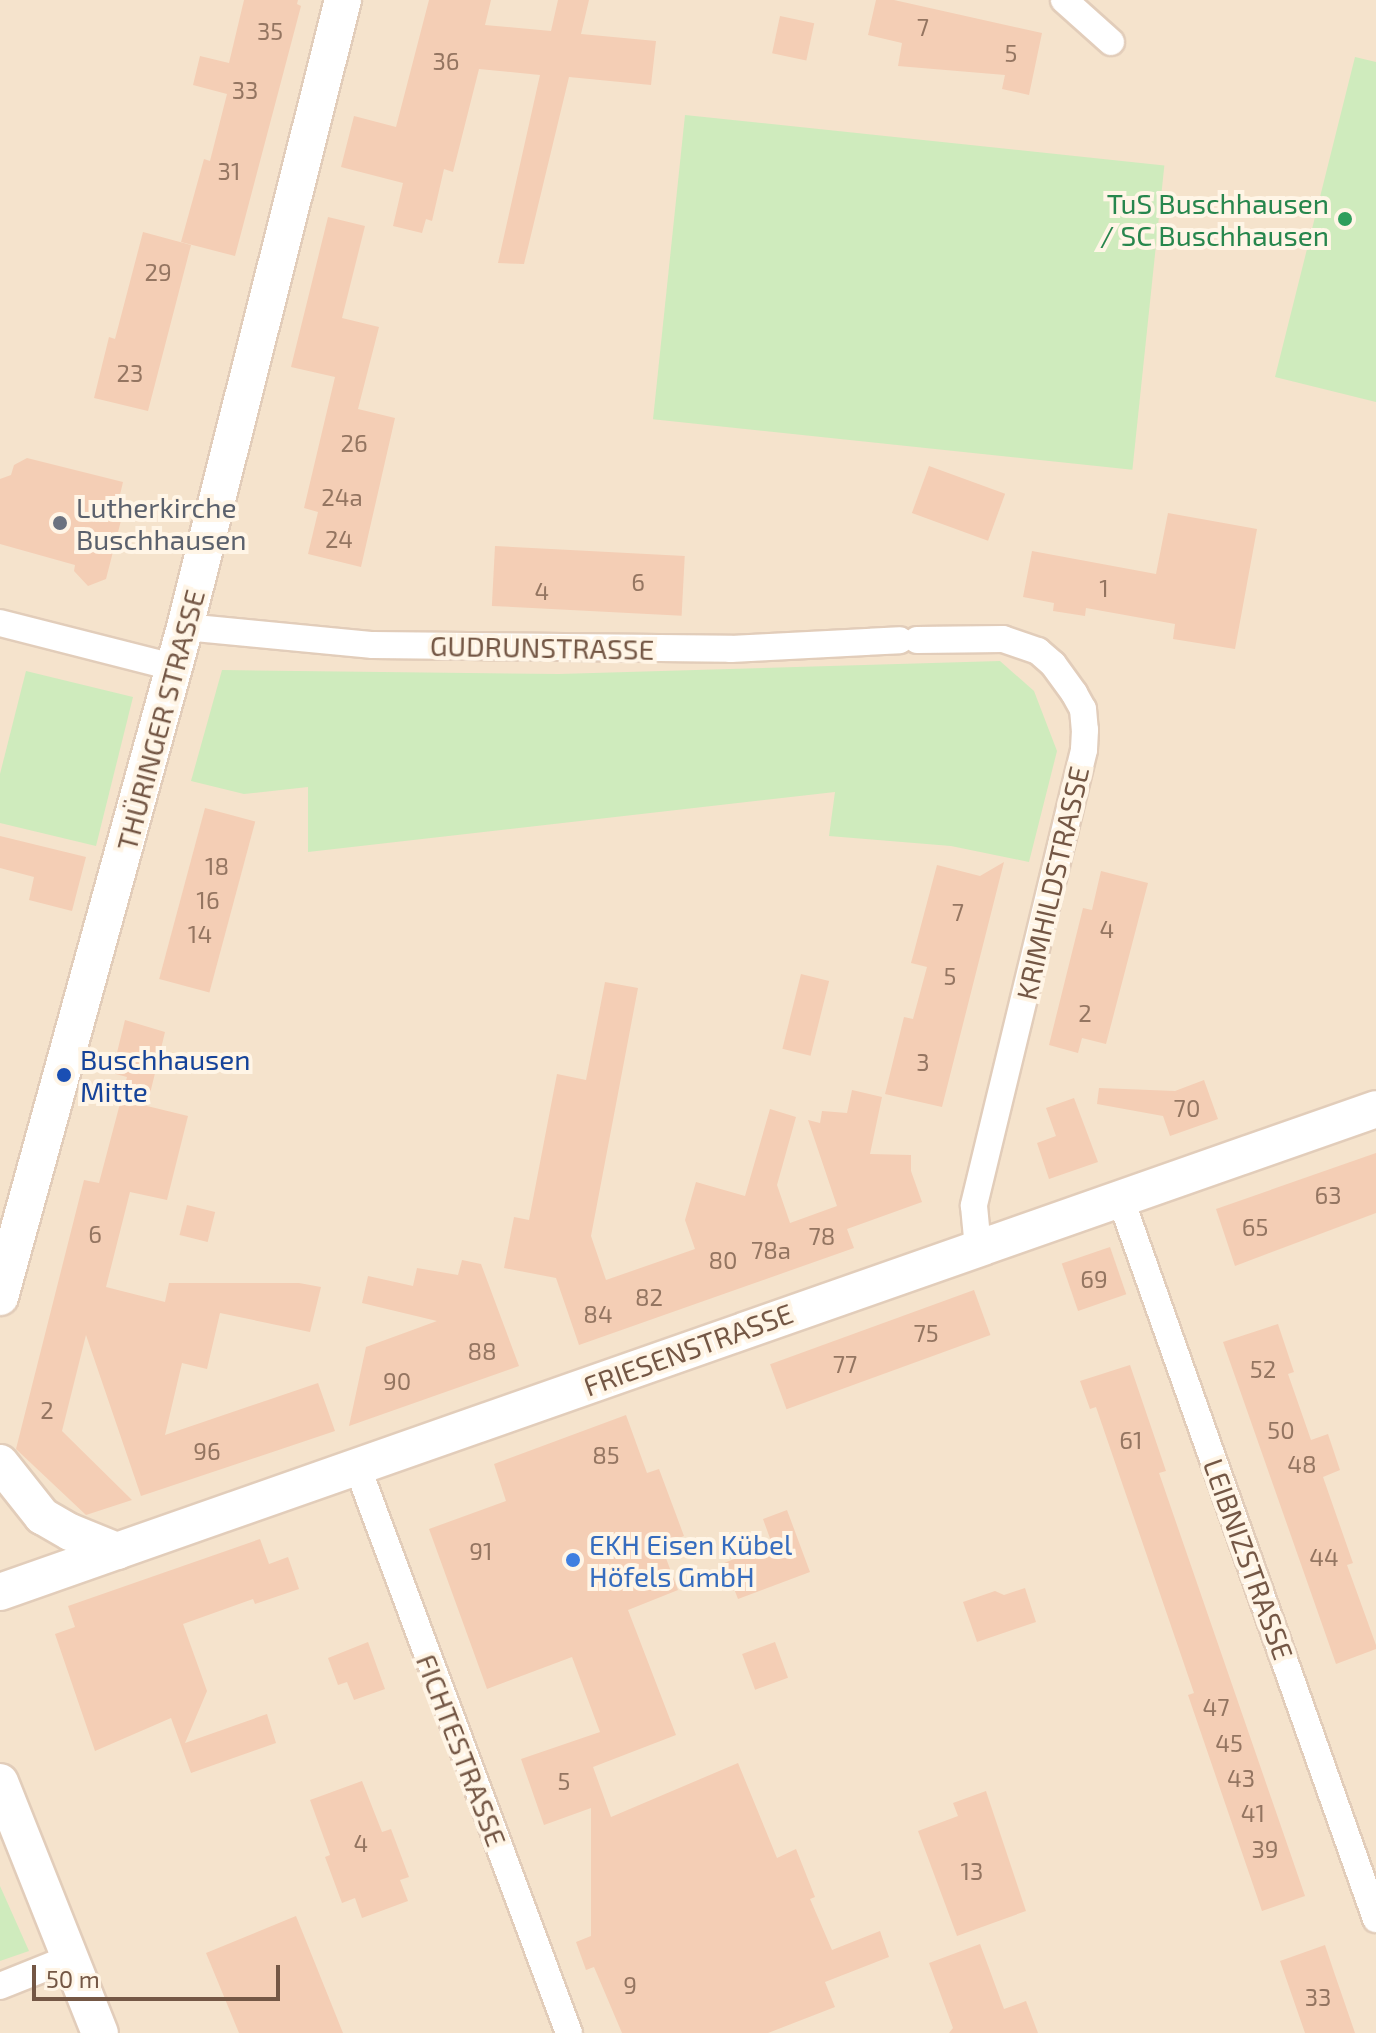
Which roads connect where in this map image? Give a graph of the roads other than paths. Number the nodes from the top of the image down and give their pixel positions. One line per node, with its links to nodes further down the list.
1 (343, 0): 5 (street, THÜRINGER STRASSE)
2 (1064, 0): 3 (street)
3 (1111, 42)
4 (0, 623): 7 (street)
5 (185, 627): 6 (street, GUDRUNSTRASSE); 7 (street, THÜRINGER STRASSE)
6 (909, 640): 11 (street, KRIMHILDSTRASSE)
7 (173, 667): 10 (street, THÜRINGER STRASSE)
8 (1376, 1109): 9 (street, FRIESENSTRASSE)
9 (1121, 1200): 11 (street, FRIESENSTRASSE); 18 (street, LEIBNIZSTRASSE)
10 (12, 1207): 12 (street, THÜRINGER STRASSE)
11 (978, 1248): 14 (street, FRIESENSTRASSE)
12 (0, 1297)
13 (0, 1463): 15 (street)
14 (357, 1466): 15 (street, FRIESENSTRASSE); 22 (street, FICHTESTRASSE)
15 (117, 1551): 16 (street, FRIESENSTRASSE)
16 (0, 1592)
17 (0, 1782): 19 (street)
18 (1376, 1919)
19 (70, 1958): 20 (street); 21 (street)
20 (0, 1986)
21 (100, 2033)
22 (569, 2033)

